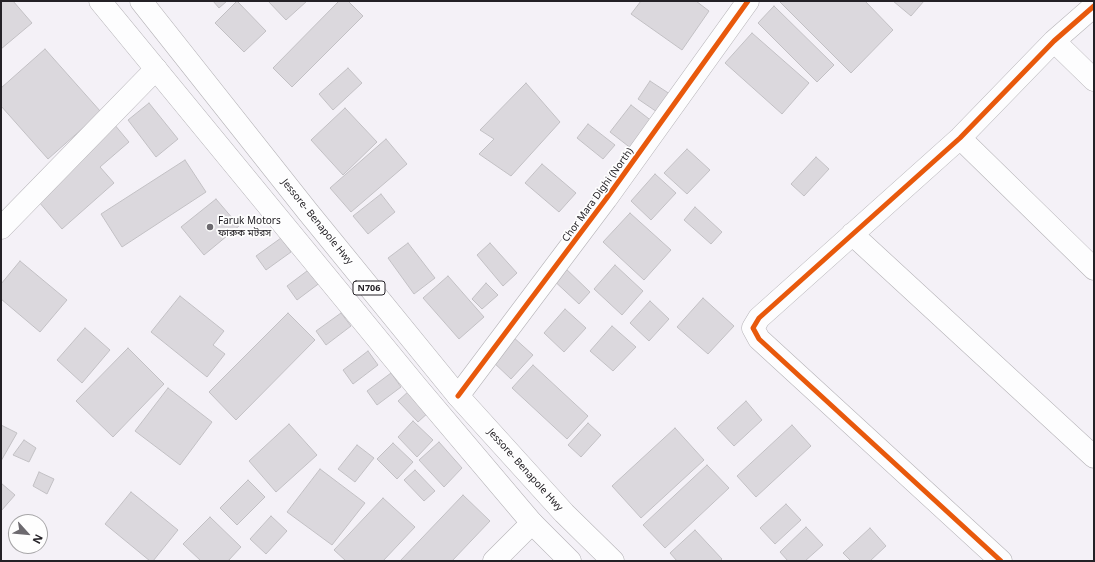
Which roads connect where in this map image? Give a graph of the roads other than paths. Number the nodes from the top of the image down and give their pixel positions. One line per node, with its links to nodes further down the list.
1 (100, 1): 6 (main road, N706)
2 (141, 1): 12 (main road, Jessore- Benapole Hwy / N706)
3 (748, 1): 12 (main road, Chor Mara Dighi (North))
4 (1094, 6): 5 (main road)
5 (1054, 41): 7 (main road); 8 (main road)
6 (156, 69): 9 (main road); 14 (main road, N706)
7 (1094, 80)
8 (960, 138): 10 (main road); 11 (main road)
9 (1, 228)
10 (852, 234): 13 (main road); 18 (main road)
11 (1094, 269)
12 (458, 396): 17 (main road, Jessore- Benapole Hwy / N706)
13 (1094, 457)
14 (532, 523): 15 (main road); 16 (main road, N706)
15 (494, 561)
16 (570, 561)
17 (613, 561)
18 (1000, 561)

